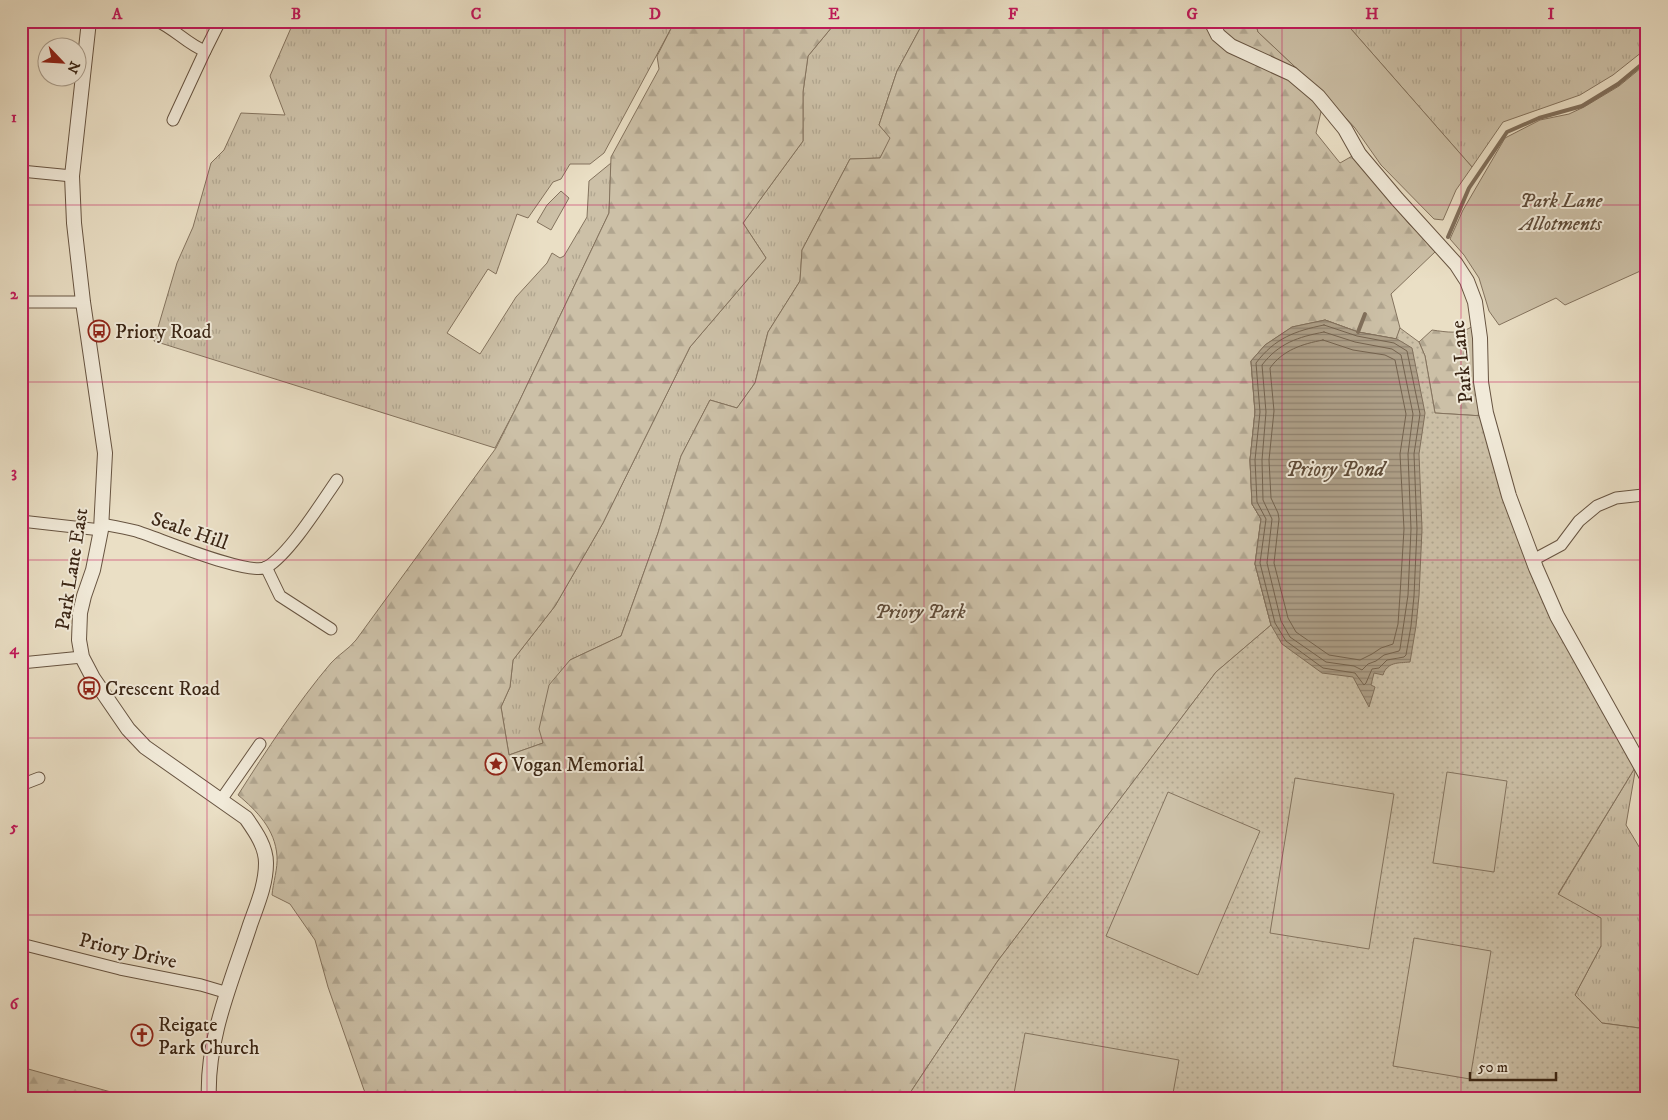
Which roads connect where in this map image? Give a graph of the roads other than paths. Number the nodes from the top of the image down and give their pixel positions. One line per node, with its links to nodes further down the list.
1 (89, 21): 8 (street, Park Lane East)
2 (157, 21): 5 (street)
3 (220, 21): 5 (street)
4 (1211, 21): 15 (street, Park Lane)
5 (205, 51): 6 (street)
6 (173, 120)
7 (21, 171): 8 (street)
8 (72, 176): 10 (street, Park Lane East)
9 (21, 302): 10 (street)
10 (82, 302): 14 (street, Park Lane East)
11 (337, 480): 16 (street)
12 (1643, 496): 15 (street)
13 (21, 521): 14 (street, Seale Hill)
14 (101, 527): 16 (street, Seale Hill); 18 (street, Park Lane East)
15 (1533, 560): 21 (street, Park Lane)
16 (266, 567): 17 (street)
17 (331, 629)
18 (82, 657): 19 (street); 24 (street, Park Lane East)
19 (21, 663)
20 (260, 744): 24 (street)
21 (1647, 777)
22 (39, 778): 23 (street)
23 (21, 785)
24 (221, 800): 26 (street, Park Lane East)
25 (21, 944): 26 (street, Priory Drive)
26 (228, 993): 27 (street, Park Lane East)
27 (209, 1099)

